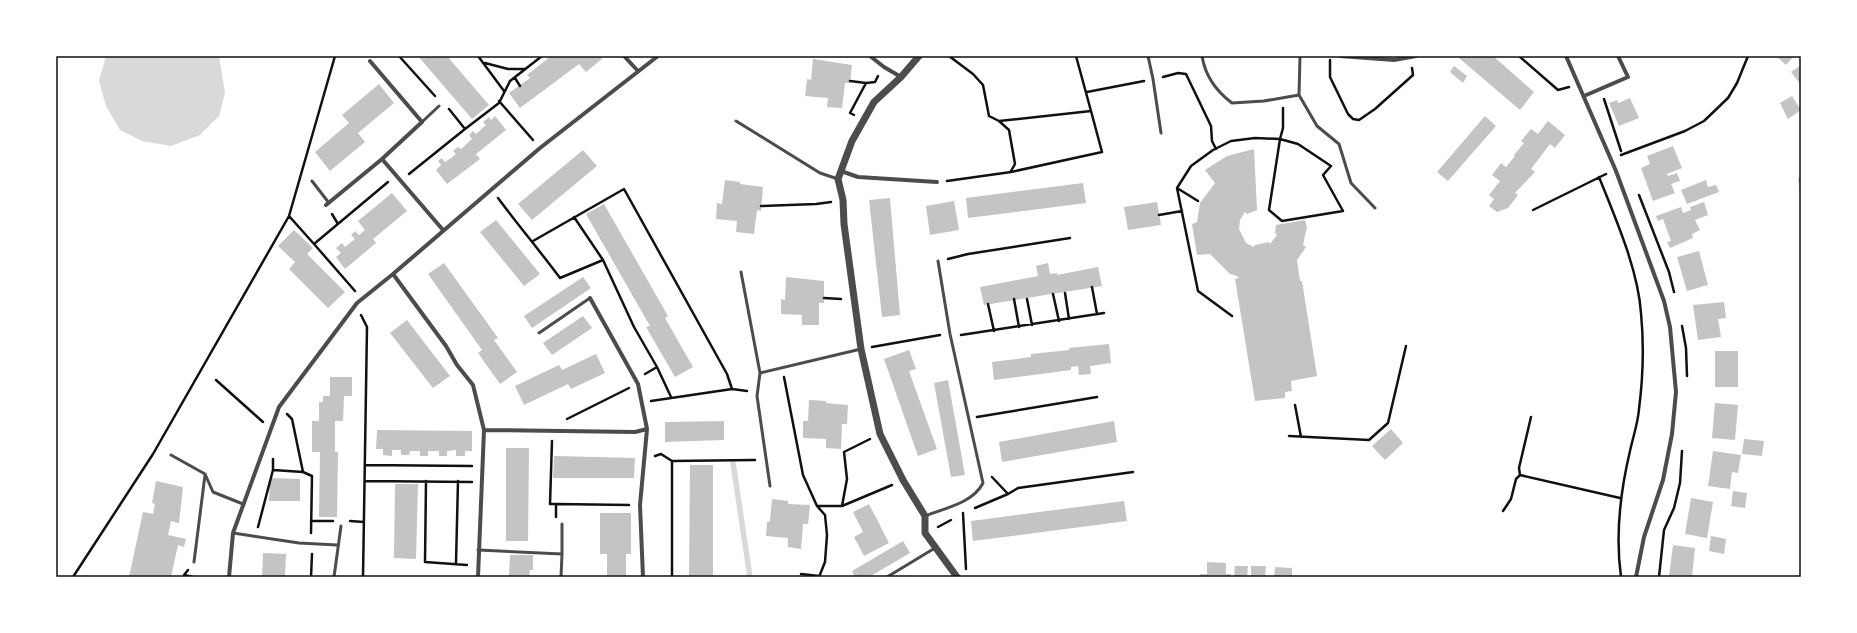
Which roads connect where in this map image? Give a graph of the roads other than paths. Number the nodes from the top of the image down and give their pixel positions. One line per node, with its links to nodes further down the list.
1 (624, 56): 13 (street)
2 (658, 56): 13 (street)
3 (870, 56): 14 (street)
4 (919, 56): 14 (street)
5 (1148, 56): 20 (lane)
6 (1202, 56): 15 (lane)
7 (1300, 56): 15 (lane)
8 (1340, 56): 9 (street)
9 (1416, 56)
10 (1566, 56): 16 (street)
11 (1618, 56): 16 (street)
12 (370, 61): 19 (street)
13 (638, 71): 28 (street)
14 (901, 77): 22 (street)
15 (1299, 95): 27 (lane)
16 (1584, 96): 58 (street)
17 (439, 106): 19 (lane)
18 (736, 121): 23 (lane)
19 (422, 122): 21 (street)
20 (1161, 133)
21 (382, 158): 26 (street); 28 (street)
22 (840, 171): 23 (street); 25 (street)
23 (838, 179): 34 (street)
24 (312, 181): 26 (lane)
25 (937, 182)
26 (328, 204)
27 (1375, 208)
28 (443, 230): 31 (street)
29 (938, 261): 42 (lane)
30 (741, 272): 35 (lane)
31 (393, 274): 37 (street); 41 (street)
32 (590, 298): 33 (lane); 36 (street)
33 (539, 333)
34 (861, 349): 35 (lane); 42 (street)
35 (760, 373): 40 (lane)
36 (647, 429): 37 (street); 55 (street)
37 (484, 430): 48 (street)
38 (171, 456): 39 (lane)
39 (205, 474): 41 (lane); 50 (lane)
40 (770, 486)
41 (243, 504): 45 (street)
42 (924, 516): 47 (street)
43 (562, 524): 49 (lane)
44 (341, 526): 46 (lane)
45 (233, 533): 46 (lane); 51 (street)
46 (337, 545): 52 (lane)
47 (935, 548): 56 (lane); 57 (street)
48 (478, 550): 49 (lane); 53 (street)
49 (562, 554): 54 (lane)
50 (194, 562)
51 (229, 577)
52 (334, 577)
53 (478, 577)
54 (560, 577)
55 (643, 577)
56 (887, 577)
57 (957, 577)
58 (1636, 577)

